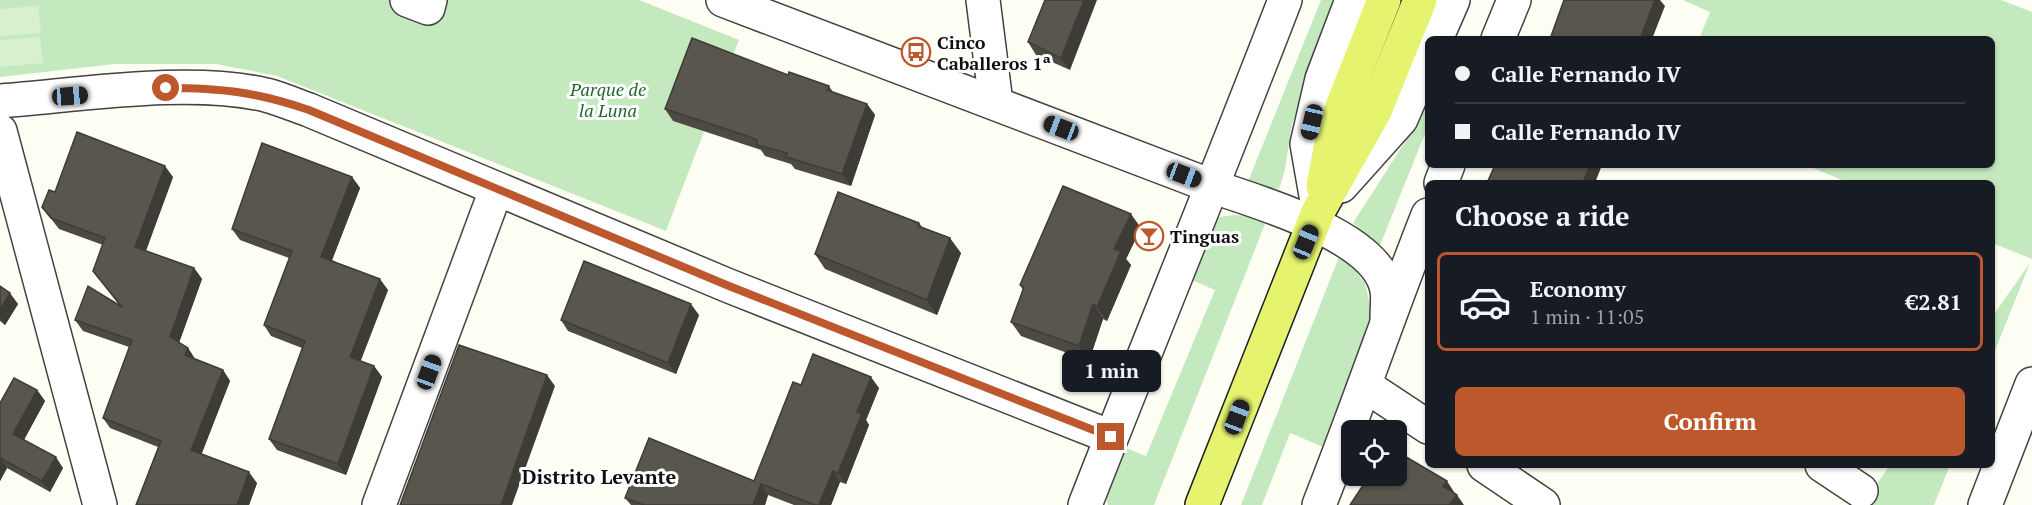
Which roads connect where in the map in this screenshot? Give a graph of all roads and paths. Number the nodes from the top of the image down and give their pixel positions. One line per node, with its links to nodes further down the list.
1 (407, 0): 2 (street)
2 (430, 0)
3 (723, 0): 15 (street)
4 (983, 0): 15 (street)
5 (1285, 0): 17 (street)
6 (1352, 0): 19 (street)
7 (1384, 0): 19 (main road)
8 (1420, 0): 19 (main road)
9 (1453, 0): 11 (street)
10 (1514, 0): 12 (street)
11 (1437, 36)
12 (1499, 36)
13 (1425, 63): 19 (street)
14 (0, 101): 18 (street)
15 (996, 103): 17 (street)
16 (0, 131): 30 (street)
17 (1214, 187): 19 (street); 25 (street)
18 (496, 190): 25 (street); 31 (street)
19 (1316, 218): 21 (street); 32 (main road)
20 (1425, 222): 21 (street)
21 (1384, 325): 23 (street)
22 (2032, 384): 35 (street)
23 (1366, 386): 24 (street); 33 (street)
24 (1425, 425)
25 (1111, 437): 29 (street)
26 (1488, 468): 34 (street)
27 (1826, 468): 28 (street)
28 (1861, 491)
29 (1089, 502)
30 (100, 505)
31 (379, 505)
32 (1202, 505)
33 (1319, 505)
34 (1543, 505)
35 (1985, 505)

